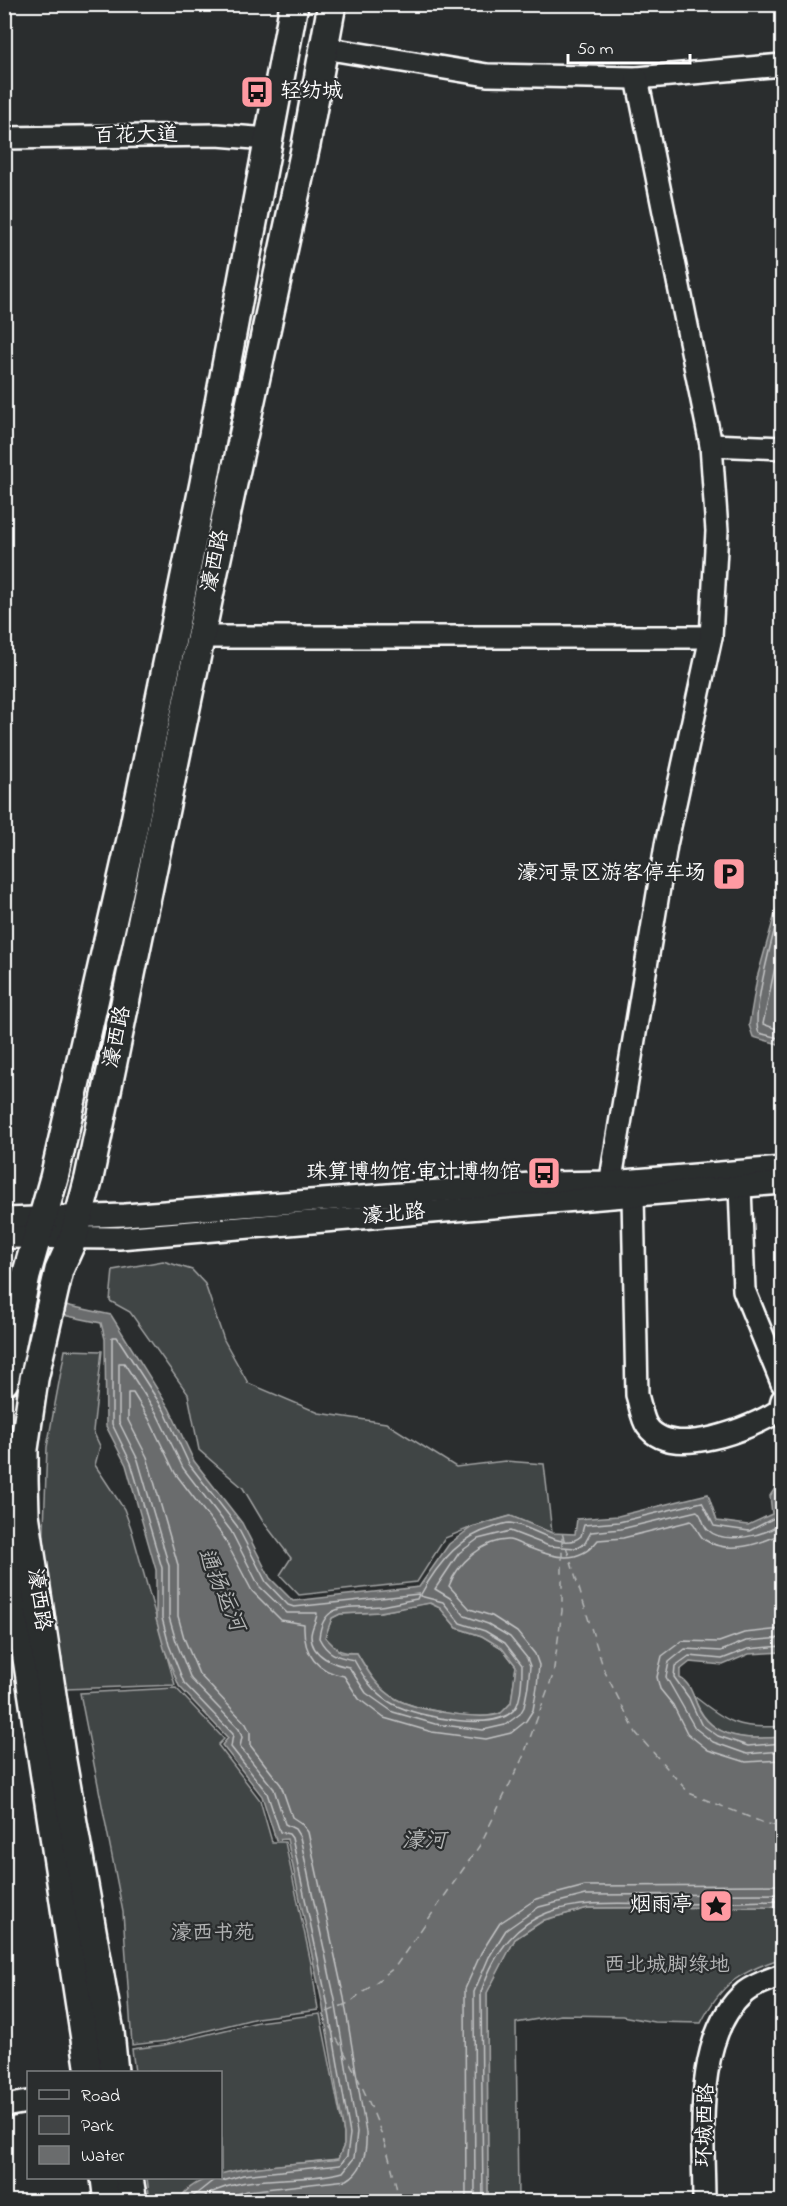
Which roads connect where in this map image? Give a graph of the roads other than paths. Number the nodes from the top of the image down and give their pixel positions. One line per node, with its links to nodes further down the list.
1 (294, 4): 7 (main road, 濠西路)
2 (332, 4): 3 (main road, 濠西路)
3 (324, 48): 5 (street); 10 (main road, 濠西路)
4 (783, 65): 5 (street)
5 (637, 78): 8 (street)
6 (4, 138): 7 (street, 百花大道)
7 (268, 139): 19 (main road, 濠西路)
8 (711, 445): 9 (street); 11 (street)
9 (783, 448)
10 (201, 637): 11 (street); 18 (main road, 濠西路)
11 (711, 637): 15 (street)
12 (783, 1168): 15 (street, 濠北路)
13 (783, 1183): 14 (street, 濠北路)
14 (740, 1187): 16 (street, 濠北路); 22 (street)
15 (610, 1189): 16 (street, 濠北路); 18 (street, 濠北路)
16 (633, 1195): 23 (street)
17 (4, 1219): 19 (street, 濠北路)
18 (76, 1227): 19 (street, 濠北路); 28 (main road, 濠西路)
19 (40, 1228): 20 (street, 濠北路); 21 (main road, 濠西路)
20 (4, 1237)
21 (4, 1382)
22 (783, 1383)
23 (783, 1400)
24 (4, 1507): 25 (main road, 濠西路)
25 (7, 1550): 27 (main road, 濠西路)
26 (783, 1975): 35 (street, 环城西路)
27 (90, 2071)
28 (114, 2071)
29 (27, 2102): 30 (street)
30 (4, 2106)
31 (105, 2179): 33 (main road)
32 (129, 2179): 34 (main road)
33 (108, 2202)
34 (133, 2202)
35 (704, 2202)

